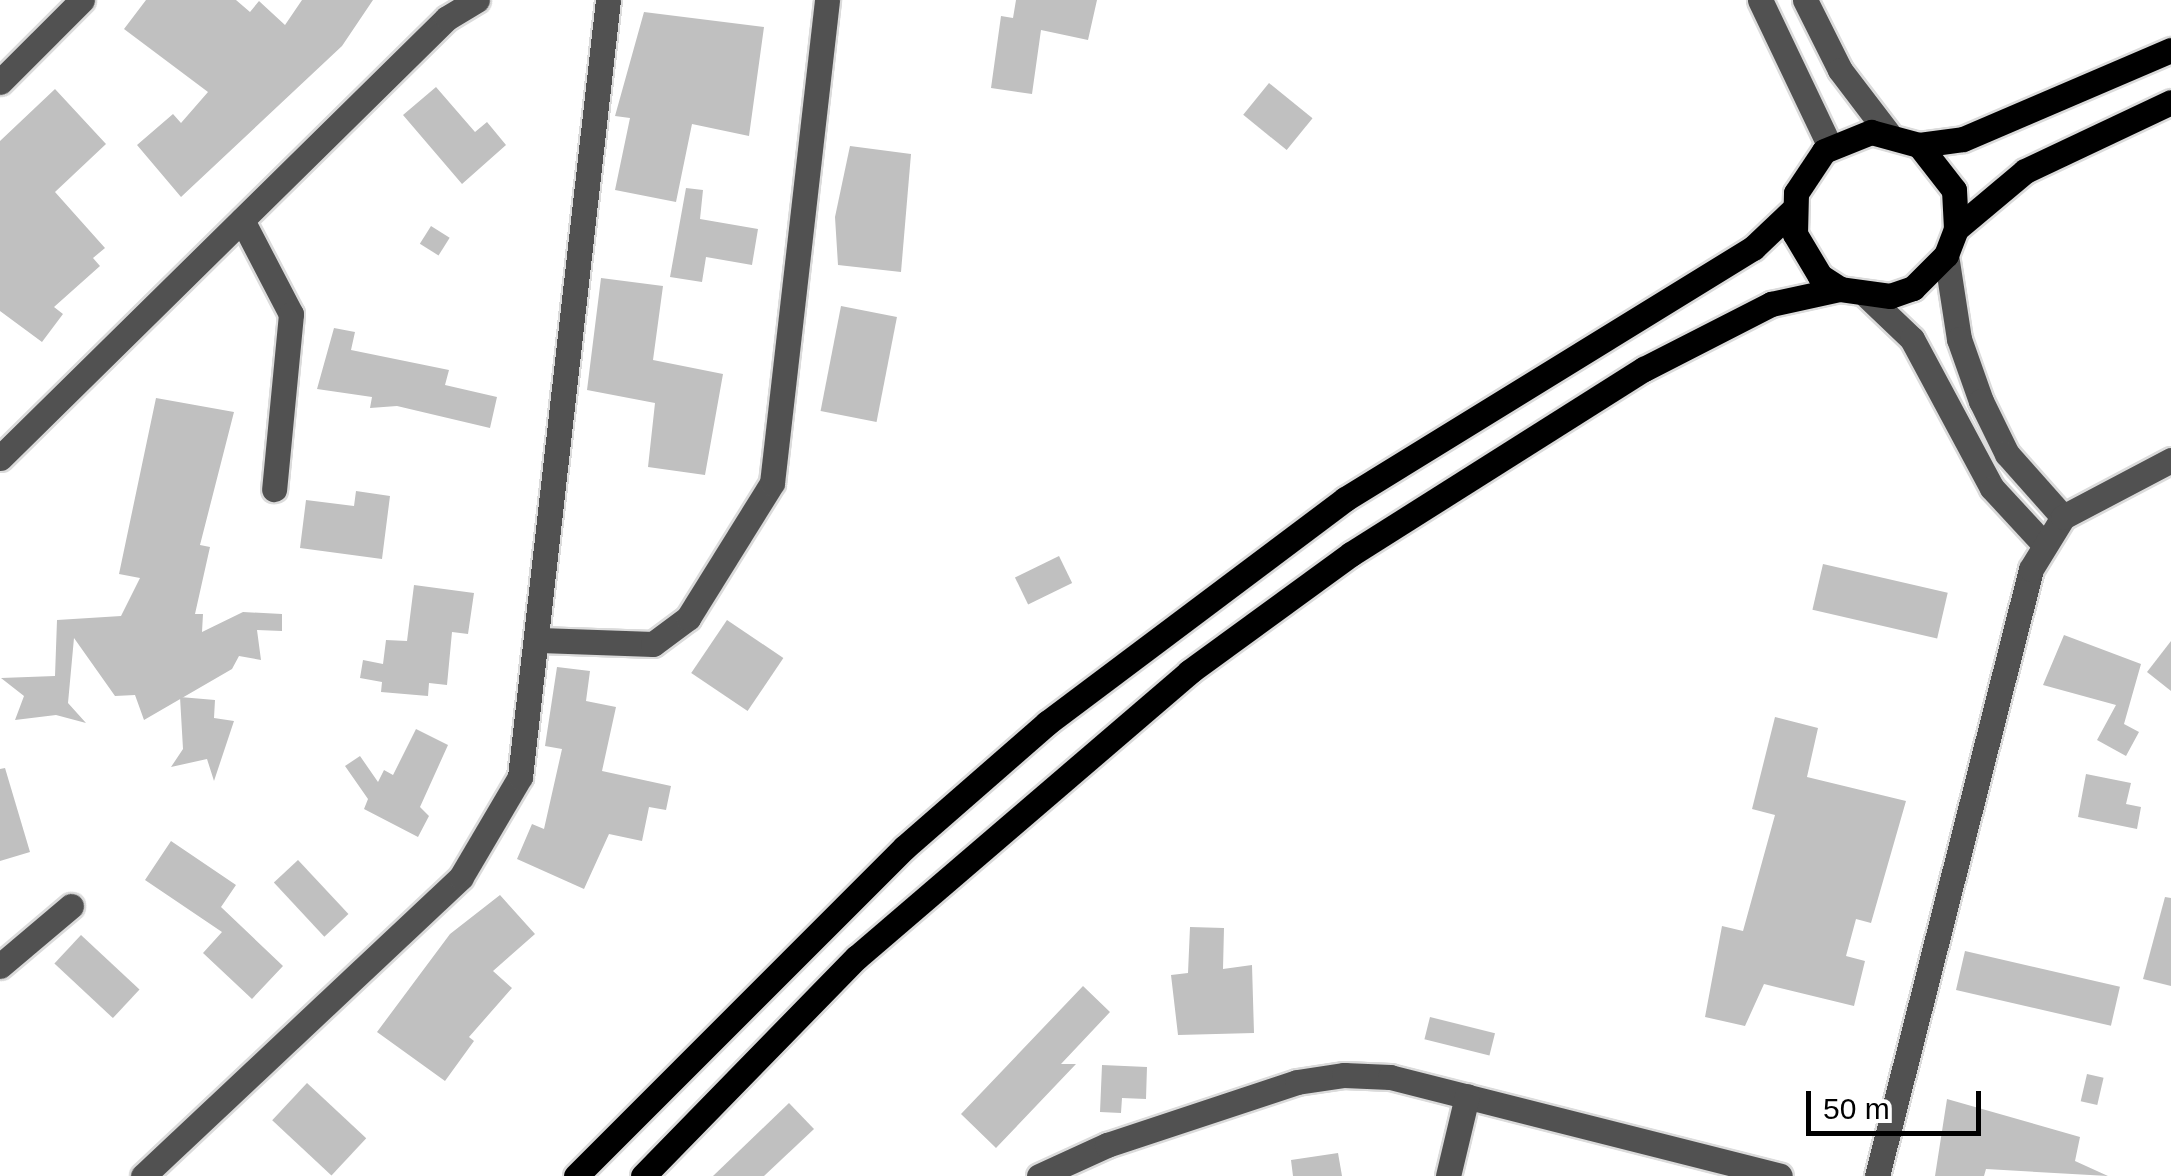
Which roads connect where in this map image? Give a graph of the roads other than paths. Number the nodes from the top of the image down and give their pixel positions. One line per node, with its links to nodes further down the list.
1 (82, 0): 8 (street)
2 (477, 0): 14 (street)
3 (608, 0): 24 (street)
4 (828, 0): 24 (street)
5 (1760, 0): 12 (street)
6 (1805, 0): 10 (street)
7 (2171, 50): 11 (main road)
8 (0, 82)
9 (2171, 102): 15 (main road)
10 (1888, 133): 11 (main road); 12 (main road)
11 (1919, 145): 15 (main road)
12 (1830, 147): 13 (main road)
13 (1794, 210): 17 (main road); 29 (main road)
14 (242, 220): 19 (street); 21 (street)
15 (1956, 229): 16 (main road)
16 (1946, 255): 18 (main road); 22 (street)
17 (1840, 290): 18 (main road); 30 (main road)
18 (1867, 296): 23 (street)
19 (0, 458)
20 (2171, 460): 22 (street)
21 (274, 489)
22 (2063, 517): 23 (street)
23 (2043, 543): 34 (street)
24 (540, 640): 28 (street)
25 (71, 906): 26 (street)
26 (0, 966)
27 (1468, 1096): 31 (street); 32 (street); 33 (street)
28 (143, 1176)
29 (576, 1176)
30 (643, 1176)
31 (1039, 1176)
32 (1448, 1176)
33 (1780, 1176)
34 (1877, 1176)

